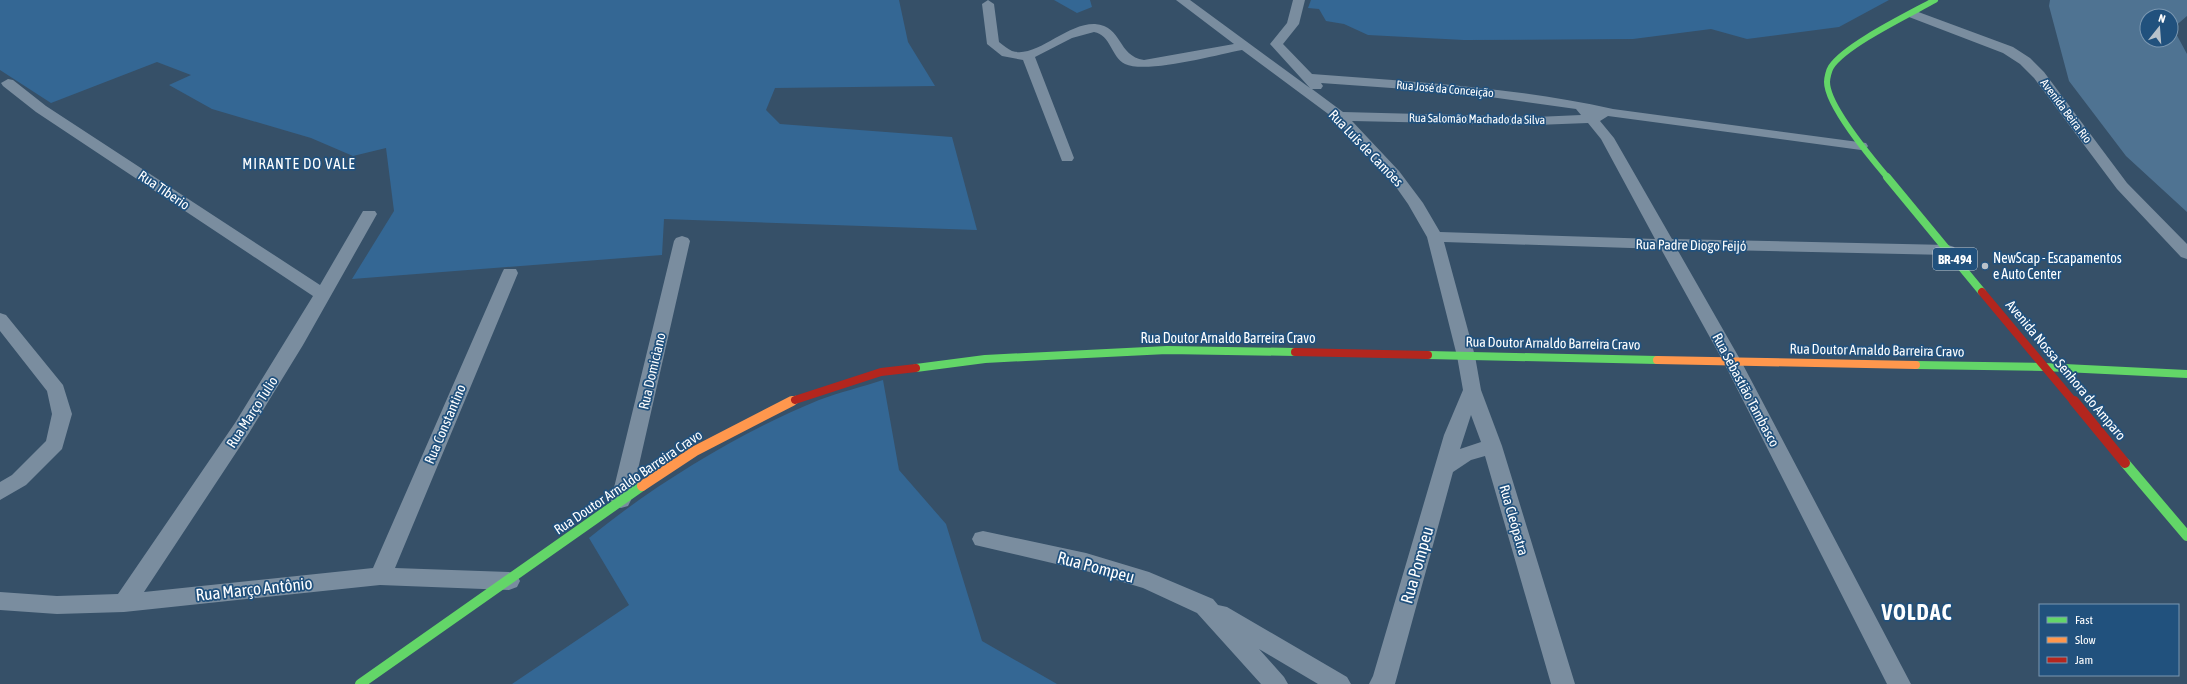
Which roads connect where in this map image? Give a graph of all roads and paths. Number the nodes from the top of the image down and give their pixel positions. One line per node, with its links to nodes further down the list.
1 (1182, 0): 6 (street, Rua Luís de Camões)
2 (1299, 0): 8 (street)
3 (1935, 0): 5 (main road, Avenida Nossa Senhora do Amparo / BR-494)
4 (988, 4): 7 (street)
5 (1913, 14): 12 (main road, Avenida Nossa Senhora do Amparo / BR-494); 19 (street, Avenida Beira Rio)
6 (1243, 46): 7 (street); 11 (street, Rua Luís de Camões)
7 (1028, 56): 13 (street)
8 (1309, 78): 10 (street, Rua José da Conceição); 11 (street)
9 (8, 83): 21 (street, Rua Tiberio)
10 (1586, 112): 11 (street, Rua Salomão Machado da Silva); 12 (street, Rua Salomão Machado da Silva); 17 (street, Rua Sebastião Tambasco)
11 (1340, 116): 15 (street, Rua Luís de Camões)
12 (1861, 146): 18 (main road, Avenida Nossa Senhora do Amparo / BR-494)
13 (1067, 158)
14 (369, 214): 21 (street, Rua Março Tulio)
15 (1435, 237): 17 (street, Rua Padre Diogo Feijó); 23 (street, Rua Luís de Camões)
16 (682, 241): 31 (street, Rua Domiciano)
17 (1665, 244): 18 (street, Rua Padre Diogo Feijó); 24 (street, Rua Sebastião Tambasco)
18 (1948, 250): 25 (main road, Avenida Nossa Senhora do Amparo / BR-494)
19 (2187, 254)
20 (510, 273): 34 (street, Rua Constantino)
21 (323, 295): 37 (street, Rua Março Tulio)
22 (0, 319): 30 (street)
23 (1466, 356): 24 (main road, Rua Doutor Arnaldo Barreira Cravo); 27 (street, Rua Cleópatra); 31 (main road, Rua Doutor Arnaldo Barreira Cravo)
24 (1732, 360): 25 (main road, Rua Doutor Arnaldo Barreira Cravo); 44 (street, Rua Sebastião Tambasco)
25 (2044, 367): 26 (main road, Rua Doutor Arnaldo Barreira Cravo); 32 (main road, Avenida Nossa Senhora do Amparo / BR-494)
26 (2187, 374)
27 (1472, 390): 28 (street, Rua Cleópatra); 29 (street, Rua Pompeu)
28 (1492, 446): 29 (street); 43 (street, Rua Cleópatra)
29 (1445, 468): 42 (street, Rua Pompeu)
30 (0, 492)
31 (621, 500): 35 (main road, Rua Doutor Arnaldo Barreira Cravo)
32 (2187, 536)
33 (984, 539): 38 (street, Rua Pompeu)
34 (380, 576): 35 (street, Rua Março Antônio); 37 (street, Rua Março Antônio)
35 (508, 581): 39 (main road, Rua Doutor Arnaldo Barreira Cravo)
36 (0, 601): 37 (street, Rua Março Antônio)
37 (124, 603)
38 (1205, 606): 40 (street, Rua Pompeu); 41 (street, Rua Pompeu)
39 (360, 684)
40 (1276, 684)
41 (1339, 684)
42 (1381, 684)
43 (1563, 684)
44 (1899, 684)

